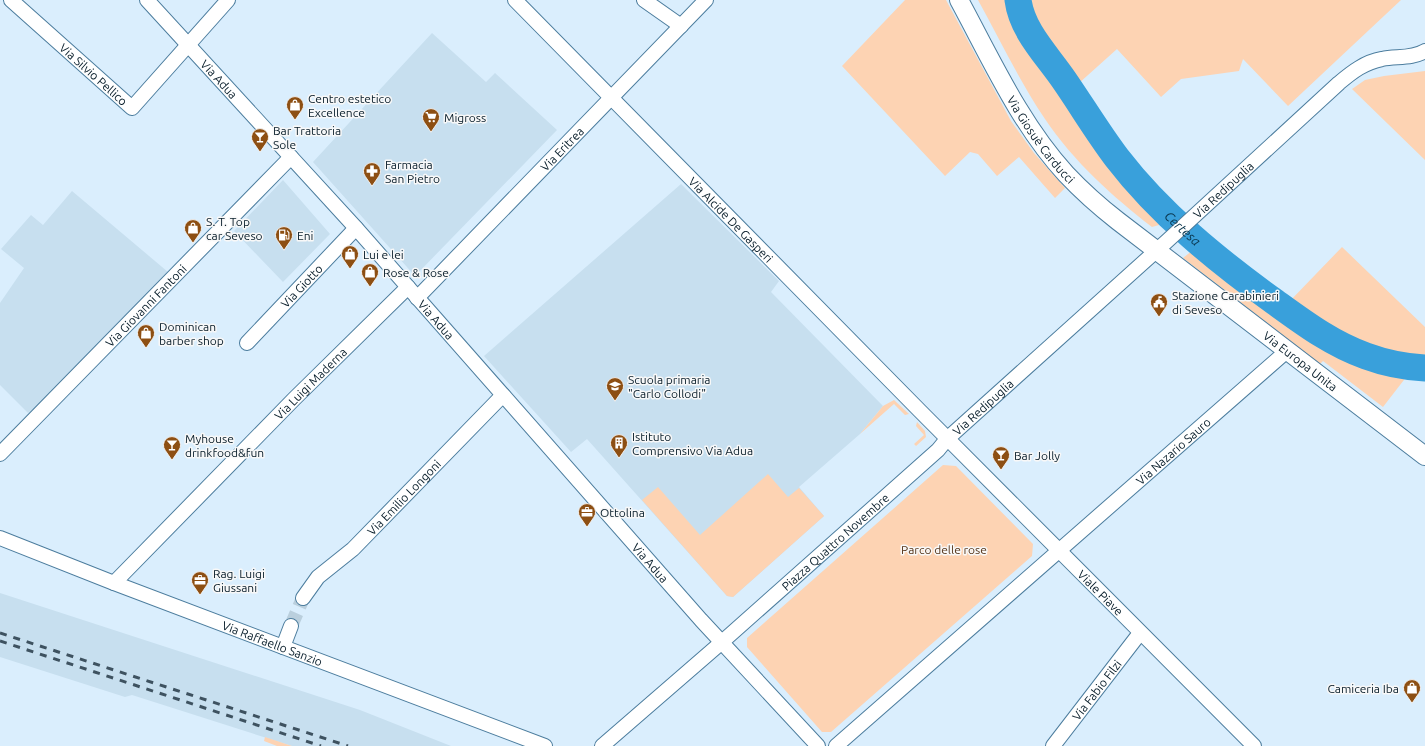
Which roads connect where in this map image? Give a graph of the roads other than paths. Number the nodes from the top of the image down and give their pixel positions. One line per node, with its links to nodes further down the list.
1 (11, 0): 9 (street, Via Silvio Pellico)
2 (147, 0): 9 (street, Via Adua)
3 (228, 0): 9 (street, Via Silvio Pellico)
4 (515, 0): 11 (street, Via Alcide De Gasperi)
5 (644, 0): 8 (street)
6 (706, 0): 8 (street, Via Eritrea)
7 (959, 0): 14 (street, Via Giosuè Carducci)
8 (681, 26): 11 (street, Via Eritrea)
9 (189, 46): 12 (street, Via Adua)
10 (1425, 51): 14 (street, Via Redipuglia)
11 (611, 98): 16 (street, Via Eritrea); 20 (street, Via Alcide De Gasperi)
12 (291, 157): 13 (street, Via Adua); 21 (street, Via Giovanni Fantoni)
13 (356, 228): 15 (street, Via Adua); 17 (street, Via Giotto)
14 (1157, 250): 18 (street, Via Europa Unita); 20 (street, Via Redipuglia)
15 (408, 287): 16 (street, Via Adua); 25 (street, Via Luigi Maderna)
16 (417, 298): 19 (street, Via Adua)
17 (247, 343)
18 (1288, 350): 22 (street, Via Europa Unita); 24 (street, Via Nazario Sauro)
19 (503, 396): 26 (street, Via Emilio Longoni); 29 (street, Via Adua)
20 (947, 439): 24 (street, Viale Piave); 29 (street, Piazza Quattro Novembre)
21 (0, 454)
22 (1425, 456)
23 (0, 538): 25 (street, Via Raffaello Sanzio)
24 (1058, 550): 28 (street, Viale Piave); 34 (street)
25 (114, 584): 30 (street, Via Raffaello Sanzio)
26 (303, 598)
27 (291, 626): 30 (street)
28 (1140, 633): 35 (street, Via Fabio Filzi); 36 (street, Viale Piave)
29 (722, 642): 32 (street, Piazza Quattro Novembre); 33 (street, Via Adua)
30 (283, 647): 31 (street, Via Raffaello Sanzio)
31 (545, 746)
32 (602, 746)
33 (818, 746)
34 (836, 746)
35 (1053, 746)
36 (1254, 746)

